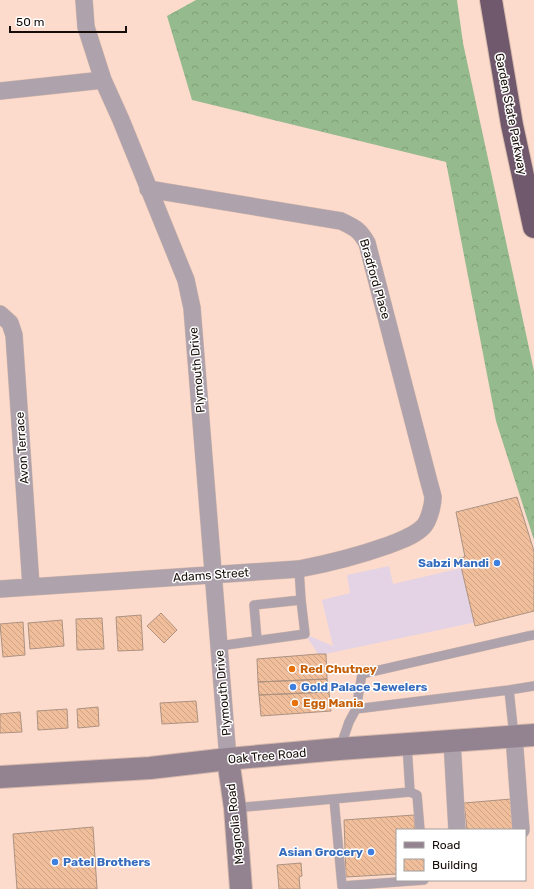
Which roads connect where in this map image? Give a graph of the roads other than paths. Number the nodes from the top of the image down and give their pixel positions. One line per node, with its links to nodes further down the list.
1 (84, 0): 3 (street, Plymouth Drive)
2 (491, 0): 6 (highway, Garden State Parkway)
3 (103, 80): 4 (street); 5 (street, Plymouth Drive)
4 (0, 91)
5 (148, 189): 8 (street, Bradford Place); 10 (street, Plymouth Drive)
6 (534, 226)
7 (0, 314): 11 (street, Avon Terrace)
8 (416, 533): 9 (street, Adams Street)
9 (299, 569): 10 (street, Adams Street); 13 (lane)
10 (213, 574): 11 (street, Adams Street); 16 (street, Plymouth Drive)
11 (31, 586): 12 (street, Adams Street)
12 (0, 589)
13 (301, 600): 15 (lane); 15 (lane)
14 (534, 636): 19 (lane)
15 (257, 640): 16 (lane)
16 (219, 646): 24 (street, Plymouth Drive)
17 (534, 686): 18 (lane)
18 (508, 690): 19 (lane); 20 (lane)
19 (356, 709): 23 (lane)
20 (524, 735): 21 (street, Oak Tree Road); 31 (street)
21 (452, 741): 22 (street, Oak Tree Road); 30 (street)
22 (407, 745): 23 (street, Oak Tree Road); 26 (lane)
23 (339, 749): 24 (street, Oak Tree Road)
24 (228, 759): 25 (street, Oak Tree Road); 28 (street, Magnolia Road)
25 (0, 777)
26 (410, 792): 27 (lane); 29 (lane)
27 (334, 799): 28 (lane); 32 (lane)
28 (235, 808): 33 (street, Magnolia Road)
29 (420, 829)
30 (458, 829)
31 (521, 829)
32 (410, 881)
33 (242, 889)

